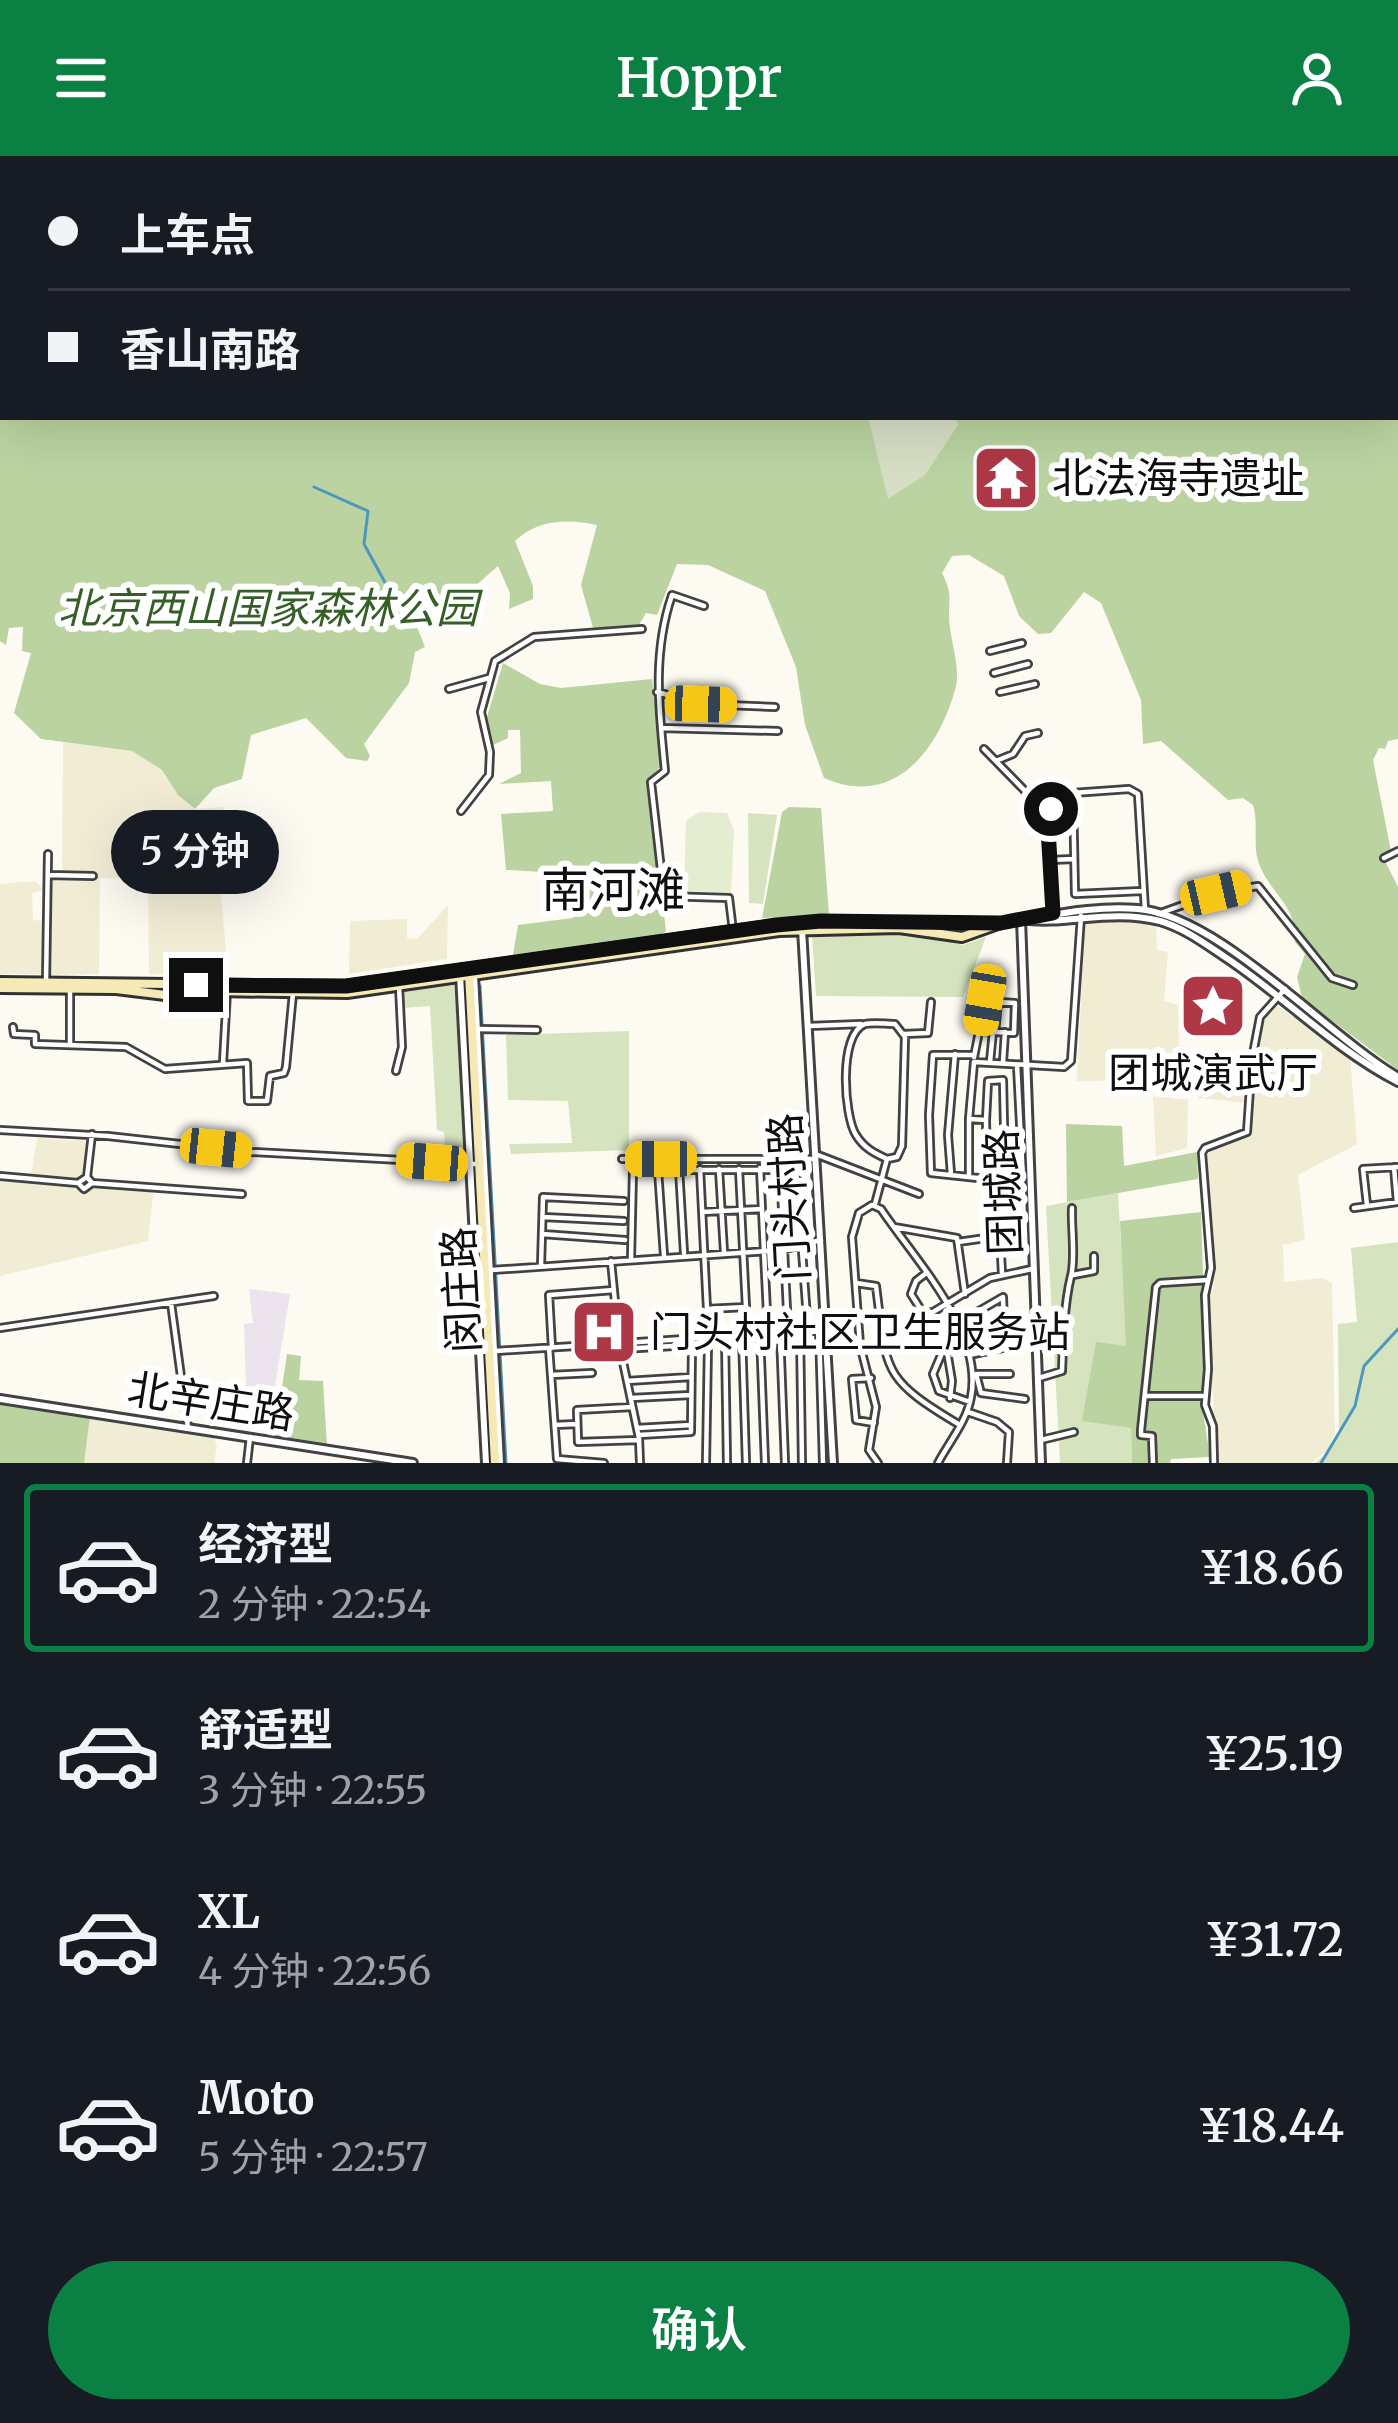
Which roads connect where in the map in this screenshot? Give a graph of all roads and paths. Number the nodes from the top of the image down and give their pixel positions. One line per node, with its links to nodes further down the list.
1 (704, 606): 10 (street)
2 (642, 629): 7 (street)
3 (1022, 643): 4 (street)
4 (990, 651)
5 (1028, 664): 6 (street)
6 (994, 673)
7 (489, 678): 9 (street); 21 (street)
8 (1035, 684): 11 (street)
9 (449, 689)
10 (657, 692): 12 (street); 13 (street)
11 (1000, 692)
12 (775, 707)
13 (661, 728): 14 (street); 38 (street)
14 (778, 731)
15 (1037, 733): 17 (street)
16 (984, 749): 17 (street)
17 (996, 761): 20 (street)
18 (1060, 794): 19 (street); 20 (street); 22 (street)
19 (1072, 794): 26 (street); 30 (street)
20 (1030, 796): 22 (street)
21 (461, 811)
22 (1047, 811): 27 (street)
23 (1398, 850): 25 (street)
24 (48, 854): 28 (street)
25 (1384, 858)
26 (1075, 859): 27 (street); 30 (street)
27 (1050, 860): 32 (street)
28 (48, 875): 29 (street); 40 (street)
29 (93, 876)
30 (1142, 891): 31 (street)
31 (1145, 910): 32 (street); 33 (street)
32 (1053, 913): 35 (street)
33 (1158, 914): 42 (street); 47 (street)
34 (1081, 916): 35 (street); 47 (street); 65 (street)
35 (1021, 920): 36 (street); 65 (street, 团城路)
36 (1001, 923): 37 (main road); 38 (main road)
37 (802, 929): 39 (main road); 51 (street, 门头村路)
38 (733, 931): 39 (main road)
39 (467, 973): 43 (main road); 45 (main road); 53 (main road, 闵庄路); 84 (main road, 闵庄路)
40 (46, 982): 41 (main road); 45 (main road)
41 (0, 985): 44 (main road)
42 (1353, 985)
43 (399, 986): 45 (main road); 67 (street)
44 (70, 988): 46 (main road); 59 (street)
45 (293, 991): 46 (main road); 62 (street)
46 (227, 992): 62 (street)
47 (1283, 992): 68 (street); 135 (street)
48 (931, 1002): 58 (street)
49 (998, 1002): 55 (street); 56 (street); 57 (street)
50 (867, 1024): 51 (street); 58 (street); 82 (street)
51 (809, 1026): 81 (street, 门头村路)
52 (13, 1028): 59 (street)
53 (474, 1029): 54 (street); 131 (street, 闵庄路); 201 (main road, 闵庄路)
54 (537, 1030)
55 (980, 1031): 56 (street); 61 (street)
56 (994, 1032): 57 (street); 63 (street)
57 (1005, 1032): 64 (street)
58 (904, 1034): 82 (street)
59 (70, 1046): 62 (street)
60 (955, 1054): 61 (street); 76 (street); 93 (street)
61 (974, 1059): 63 (street); 71 (street)
62 (223, 1063)
63 (990, 1063): 64 (street)
64 (1003, 1064): 66 (street)
65 (1029, 1064): 66 (street); 130 (street, 团城路)
66 (1017, 1065): 70 (street)
67 (397, 1071)
68 (1398, 1079)
69 (1004, 1101): 70 (street); 72 (street); 73 (street)
70 (1019, 1101): 79 (street)
71 (969, 1119): 72 (street); 77 (street)
72 (986, 1120): 80 (street)
73 (1004, 1125)
74 (0, 1130): 75 (street)
75 (92, 1135): 84 (street); 98 (street)
76 (948, 1135): 77 (street); 93 (street)
77 (967, 1136): 95 (street)
78 (1005, 1142): 79 (street); 80 (street); 97 (street)
79 (1021, 1142): 97 (street)
80 (986, 1143): 96 (street)
81 (816, 1157): 83 (street); 99 (street); 116 (street, 门头村路)
82 (887, 1159): 99 (street)
83 (622, 1160)
84 (473, 1164): 201 (main road, 闵庄路)
85 (1396, 1167): 104 (street); 104 (street)
86 (760, 1168): 87 (street); 92 (street); 107 (street)
87 (780, 1168): 117 (street); 119 (street)
88 (658, 1169): 89 (street); 125 (street); 127 (street)
89 (679, 1169): 90 (street); 124 (street)
90 (700, 1169): 91 (street); 110 (street)
91 (719, 1169): 92 (street); 109 (street)
92 (739, 1169): 108 (street)
93 (951, 1175): 95 (street)
94 (0, 1176): 98 (street)
95 (969, 1177): 96 (street)
96 (987, 1179): 97 (street)
97 (1006, 1179)
98 (89, 1180): 100 (street)
99 (881, 1181): 101 (street); 103 (street)
100 (242, 1194)
101 (919, 1194)
102 (624, 1201): 111 (street)
103 (874, 1205): 113 (street); 136 (street)
104 (1367, 1205): 106 (street)
105 (1072, 1208): 134 (street)
106 (1354, 1208)
107 (762, 1209): 108 (street); 121 (street)
108 (741, 1210): 109 (street); 120 (street)
109 (722, 1211): 110 (street); 122 (street)
110 (702, 1212): 123 (street)
111 (543, 1217): 112 (street); 114 (street)
112 (624, 1221)
113 (892, 1226): 118 (street); 132 (street)
114 (542, 1234): 115 (street); 129 (street)
115 (625, 1240)
116 (821, 1240): 117 (street); 143 (street, 门头村路)
117 (802, 1242): 119 (street); 144 (street)
118 (958, 1242): 133 (street); 138 (street)
119 (783, 1248): 121 (street); 145 (street)
120 (743, 1250): 121 (street); 122 (street); 123 (street)
121 (764, 1250): 146 (street)
122 (724, 1252): 123 (street)
123 (704, 1253): 124 (street)
124 (685, 1255): 125 (street)
125 (664, 1256): 127 (street)
126 (1094, 1256): 134 (street)
127 (631, 1259): 128 (street)
128 (611, 1260): 129 (street); 137 (street)
129 (541, 1266): 131 (street)
130 (1035, 1268): 133 (street); 167 (street, 团城路)
131 (490, 1270): 155 (street, 闵庄路)
132 (925, 1274): 141 (street); 141 (street)
133 (1002, 1274): 138 (street)
134 (1072, 1275): 167 (street)
135 (1208, 1280): 170 (street); 171 (street)
136 (856, 1283): 166 (street); 191 (street)
137 (614, 1290): 151 (street); 153 (street)
138 (965, 1294): 141 (street)
139 (214, 1296): 140 (street)
140 (171, 1303): 142 (street); 192 (street)
141 (948, 1306): 149 (street)
142 (0, 1328)
143 (822, 1330): 144 (street); 210 (street); 211 (street, 门头村路)
144 (804, 1331): 145 (street); 159 (street)
145 (784, 1333): 146 (street); 161 (street)
146 (764, 1334): 147 (street); 184 (street)
147 (742, 1335): 148 (street); 158 (street)
148 (725, 1336): 151 (street); 157 (street)
149 (967, 1338): 149 (street); 154 (street)
150 (692, 1345): 151 (street); 165 (street); 204 (street)
151 (620, 1346): 153 (street); 168 (street)
152 (1007, 1347): 154 (street)
153 (551, 1348): 155 (street); 164 (street)
154 (968, 1351): 156 (street); 162 (street)
155 (494, 1352): 201 (street, 闵庄路)
156 (947, 1352): 172 (street); 172 (street)
157 (725, 1364): 158 (street); 180 (street)
158 (743, 1364): 178 (street)
159 (801, 1372): 161 (street); 181 (street)
160 (592, 1373): 164 (street)
161 (782, 1373): 182 (street)
162 (974, 1374): 163 (street); 176 (street); 179 (street)
163 (1010, 1374)
164 (550, 1375): 190 (street)
165 (692, 1377): 168 (street); 169 (street)
166 (871, 1378): 174 (street); 175 (street)
167 (1039, 1378): 196 (street, 团城路)
168 (627, 1381): 177 (street)
169 (691, 1395): 177 (street); 194 (street)
170 (1145, 1396): 171 (street); 216 (street)
171 (1205, 1396): 217 (street)
172 (950, 1398): 179 (street)
173 (0, 1399): 192 (street, 北辛庄路)
174 (875, 1399): 175 (street); 188 (street)
175 (854, 1400): 188 (street)
176 (1025, 1400)
177 (631, 1402): 189 (street); 194 (street)
178 (744, 1402): 180 (street); 185 (street)
179 (970, 1402): 183 (street)
180 (726, 1403): 187 (street)
181 (802, 1409): 182 (street); 197 (street)
182 (783, 1410): 198 (street)
183 (967, 1411): 191 (street); 214 (street)
184 (763, 1412): 185 (street); 207 (street)
185 (745, 1413): 186 (street)
186 (745, 1422): 187 (street); 206 (street)
187 (727, 1423): 205 (street)
188 (874, 1423): 212 (street)
189 (577, 1424): 190 (street); 194 (street)
190 (555, 1425): 202 (street)
191 (960, 1425): 213 (street)
192 (188, 1428): 195 (street, 北辛庄路)
193 (1074, 1432): 196 (street)
194 (638, 1434): 203 (street)
195 (250, 1437): 199 (street); 200 (street, 北辛庄路)
196 (1041, 1440): 215 (street, 团城路)
197 (802, 1445): 198 (street); 209 (street)
198 (785, 1446): 208 (street)
199 (248, 1463)
200 (413, 1463)
201 (493, 1463)
202 (604, 1463)
203 (640, 1463)
204 (706, 1463)
205 (727, 1463)
206 (746, 1463)
207 (765, 1463)
208 (785, 1463)
209 (802, 1463)
210 (823, 1463)
211 (833, 1463)
212 (878, 1463)
213 (938, 1463)
214 (1006, 1463)
215 (1041, 1463)
216 (1153, 1463)
217 (1214, 1463)

